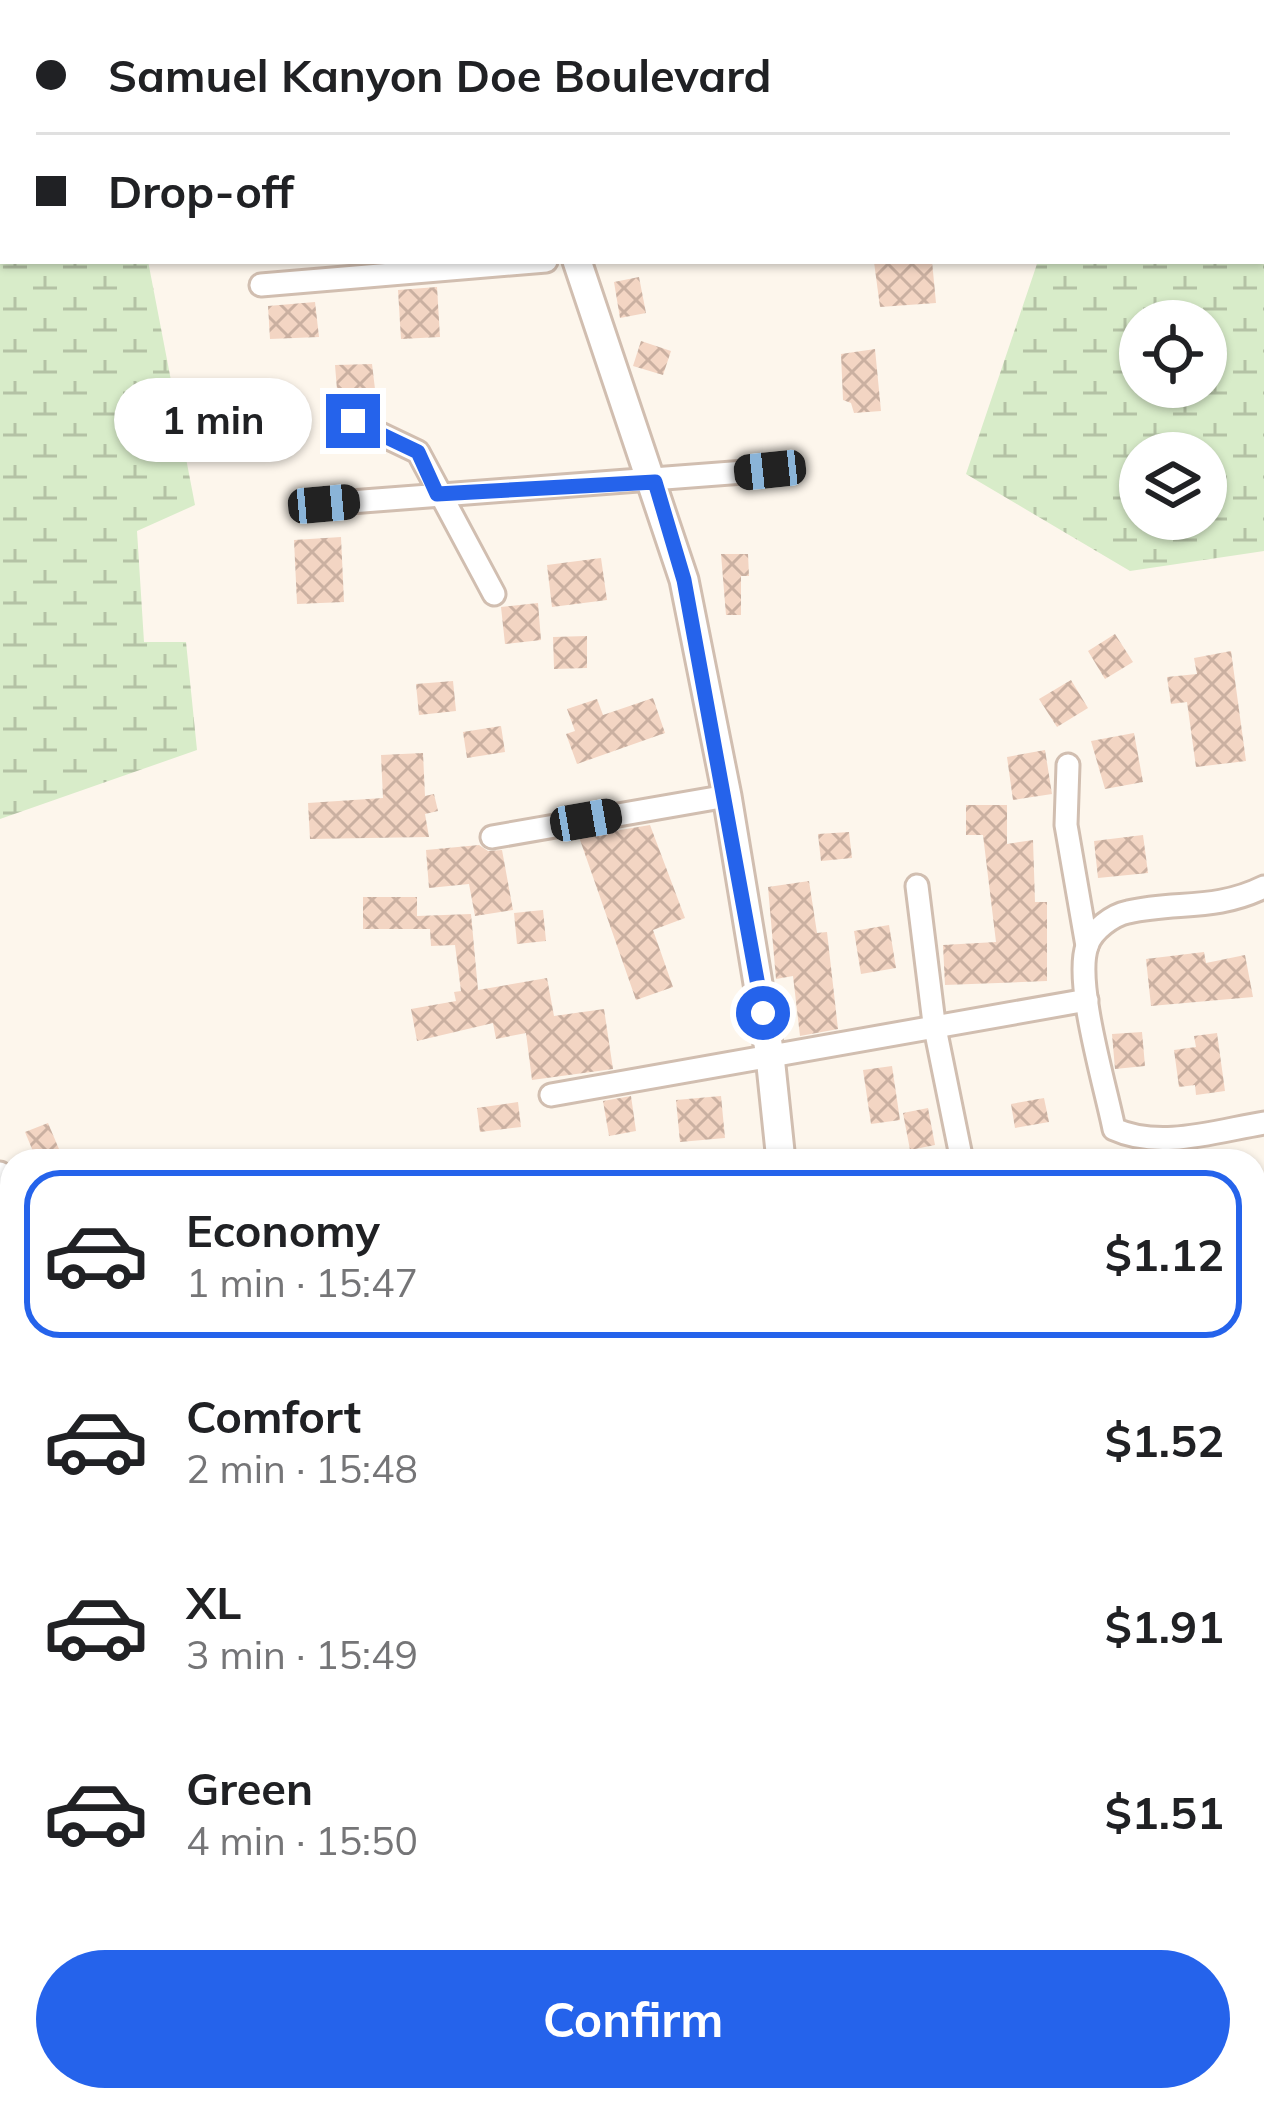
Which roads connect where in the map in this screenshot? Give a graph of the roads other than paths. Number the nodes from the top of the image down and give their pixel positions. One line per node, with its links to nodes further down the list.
1 (510, 264): 3 (street)
2 (578, 264): 6 (street)
3 (261, 285)
4 (353, 421): 7 (street)
5 (770, 470): 6 (street)
6 (655, 482): 7 (street); 11 (street)
7 (437, 494): 8 (street); 9 (street)
8 (324, 504)
9 (494, 594)
10 (1067, 765): 15 (street)
11 (727, 796): 12 (street); 18 (street)
12 (493, 837)
13 (917, 886): 17 (street)
14 (1264, 887): 15 (street)
15 (1087, 946): 16 (street)
16 (1087, 1000): 17 (street); 20 (street)
17 (934, 1023): 18 (street); 22 (street)
18 (770, 1056): 19 (street); 21 (street)
19 (551, 1095)
20 (1264, 1123)
21 (780, 1149)
22 (960, 1149)

